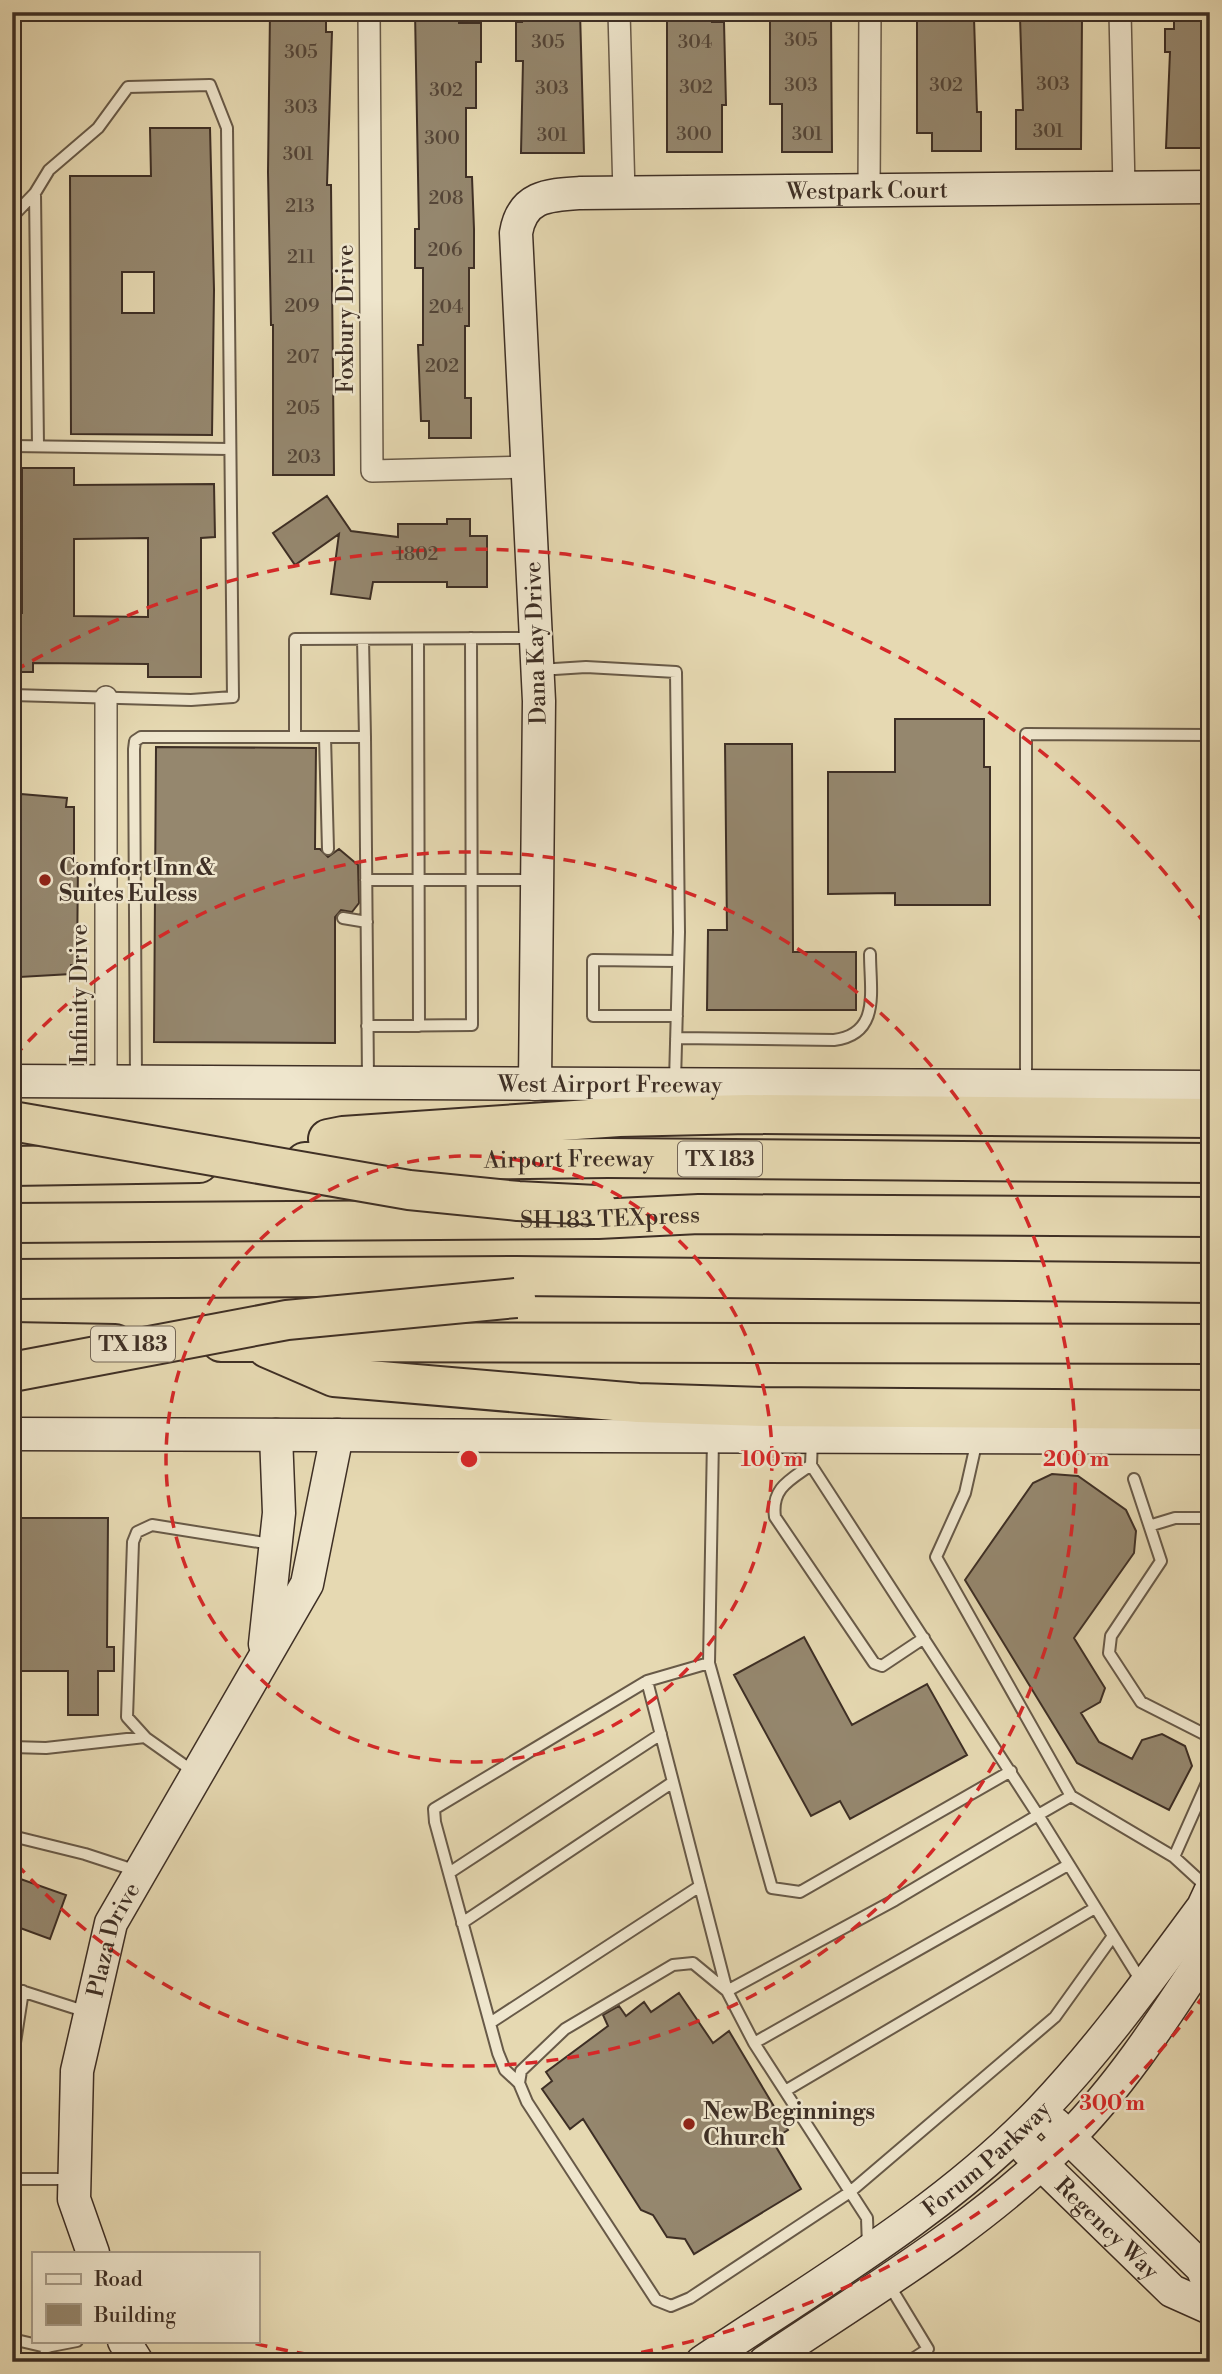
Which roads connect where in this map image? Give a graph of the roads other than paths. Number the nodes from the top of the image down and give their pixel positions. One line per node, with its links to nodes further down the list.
1 (369, 12): 15 (street, Foxbury Drive)
2 (619, 12): 9 (street)
3 (870, 12): 7 (street)
4 (1120, 12): 6 (street)
5 (1210, 187): 6 (street, Westpark Court)
6 (1124, 188): 7 (street, Westpark Court)
7 (869, 191): 9 (street, Westpark Court)
8 (35, 193): 11 (lane); 12 (lane); 14 (lane)
9 (624, 193): 10 (street, Westpark Court)
10 (527, 205): 15 (street, Dana Kay Drive)
11 (12, 217)
12 (38, 445): 13 (lane); 14 (lane)
13 (12, 446)
14 (229, 449): 22 (lane)
15 (527, 467): 17 (street, Dana Kay Drive)
16 (471, 638): 17 (lane); 19 (lane); 30 (lane)
17 (536, 638): 20 (street, Dana Kay Drive)
18 (363, 639): 19 (lane); 24 (lane); 26 (lane)
19 (418, 639): 29 (lane)
20 (537, 670): 31 (street, Dana Kay Drive); 35 (lane)
21 (12, 695): 22 (lane)
22 (106, 697): 41 (street, Infinity Drive)
23 (1210, 735): 45 (lane)
24 (295, 737): 25 (lane); 41 (lane)
25 (325, 737): 26 (lane); 27 (lane)
26 (365, 737): 28 (lane)
27 (328, 849)
28 (366, 880): 29 (lane); 33 (lane)
29 (419, 880): 30 (lane); 38 (lane)
30 (472, 880): 31 (lane); 38 (lane)
31 (537, 880): 43 (street, Dana Kay Drive)
32 (343, 918): 33 (lane)
33 (367, 922): 37 (lane)
34 (870, 954): 39 (lane)
35 (678, 961): 36 (lane); 36 (lane)
36 (677, 1016): 39 (lane)
37 (367, 1026): 38 (lane); 42 (lane)
38 (419, 1026)
39 (676, 1038): 44 (lane)
40 (12, 1081): 41 (street, West Airport Freeway)
41 (121, 1082): 42 (street, West Airport Freeway)
42 (368, 1083): 43 (street, West Airport Freeway)
43 (535, 1084): 44 (street, West Airport Freeway)
44 (675, 1084): 45 (street, West Airport Freeway)
45 (1026, 1085): 46 (street, West Airport Freeway)
46 (1210, 1087)
47 (1210, 1118): 49 (highway)
48 (12, 1121): 52 (highway, bridge)
49 (230, 1163): 50 (highway, Airport Freeway / TX 183); 51 (highway, Airport Freeway / TX 183)
50 (1210, 1163)
51 (12, 1166)
52 (597, 1212): 53 (highway, SH 183 TEXpress); 54 (highway, SH 183 TEXpress)
53 (1210, 1217)
54 (12, 1223)
55 (12, 1279): 57 (highway)
56 (1210, 1283): 57 (highway)
57 (516, 1287): 61 (highway, bridge)
58 (12, 1342): 59 (highway, TX 183)
59 (254, 1342): 60 (highway, TX 183); 62 (highway)
60 (1210, 1344)
61 (12, 1372)
62 (1210, 1410)
63 (12, 1434): 64 (street)
64 (276, 1435): 65 (street); 73 (street, Plaza Drive)
65 (337, 1435): 66 (street); 75 (street, Plaza Drive)
66 (713, 1436): 69 (street); 76 (lane)
67 (978, 1437): 68 (street); 69 (street); 86 (lane)
68 (1210, 1438)
69 (812, 1451): 74 (lane); 74 (lane)
70 (1134, 1479): 72 (lane)
71 (1210, 1518): 72 (lane)
72 (1152, 1525): 80 (lane)
73 (276, 1545): 75 (street, Plaza Drive); 79 (lane)
74 (924, 1638): 82 (lane)
75 (264, 1656): 83 (street, Plaza Drive)
76 (709, 1663): 77 (lane); 82 (lane)
77 (647, 1681): 78 (lane); 92 (lane)
78 (661, 1734): 85 (lane); 92 (lane)
79 (145, 1737): 81 (lane); 83 (lane)
80 (1210, 1737)
81 (12, 1747)
82 (1010, 1771): 87 (lane)
83 (196, 1774): 91 (street, Plaza Drive)
84 (1210, 1776): 89 (lane)
85 (673, 1782): 93 (lane); 96 (lane)
86 (1071, 1796): 87 (lane); 89 (lane)
87 (1038, 1815): 90 (lane); 101 (lane)
88 (12, 1836): 91 (lane)
89 (1174, 1857): 94 (lane)
90 (1068, 1864): 95 (lane); 105 (lane)
91 (140, 1872): 103 (street, Plaza Drive)
92 (449, 1873): 96 (lane)
93 (700, 1886): 101 (lane); 104 (lane)
94 (1210, 1891): 99 (street, Forum Parkway)
95 (1095, 1908): 97 (lane); 108 (lane)
96 (462, 1923): 104 (lane)
97 (1113, 1936): 99 (lane); 115 (lane)
98 (1210, 1948): 102 (street, Forum Parkway)
99 (1144, 1987): 102 (street); 109 (street, Forum Parkway)
100 (18, 1990): 103 (lane); 106 (lane)
101 (727, 1991): 105 (lane); 107 (lane)
102 (1169, 2008): 111 (street, Forum Parkway)
103 (90, 2013): 114 (street, Plaza Drive)
104 (490, 2023): 107 (lane)
105 (754, 2043): 108 (lane)
106 (12, 2062)
107 (519, 2083): 115 (lane)
108 (785, 2091): 115 (lane)
109 (1041, 2110): 110 (street, Forum Parkway); 111 (street, Regency Way)
110 (1013, 2136): 112 (street, Regency Way); 116 (street, Forum Parkway)
111 (1068, 2138): 112 (street, Forum Parkway); 119 (street, Regency Way)
112 (1040, 2164): 118 (street, Forum Parkway); 120 (street, Regency Way)
113 (12, 2179): 114 (lane)
114 (75, 2179): 117 (street, Plaza Drive)
115 (850, 2192): 116 (lane)
116 (868, 2250): 118 (street); 128 (street, Forum Parkway)
117 (93, 2252)
118 (888, 2283): 125 (lane); 129 (street, Forum Parkway)
119 (1210, 2287)
120 (1210, 2308)
121 (12, 2339): 124 (lane)
122 (72, 2342): 124 (lane)
123 (125, 2342): 127 (street)
124 (47, 2347): 126 (lane)
125 (928, 2349): 130 (lane); 131 (lane)
126 (45, 2362)
127 (137, 2362)
128 (702, 2362)
129 (765, 2362)
130 (908, 2362)
131 (933, 2362)

